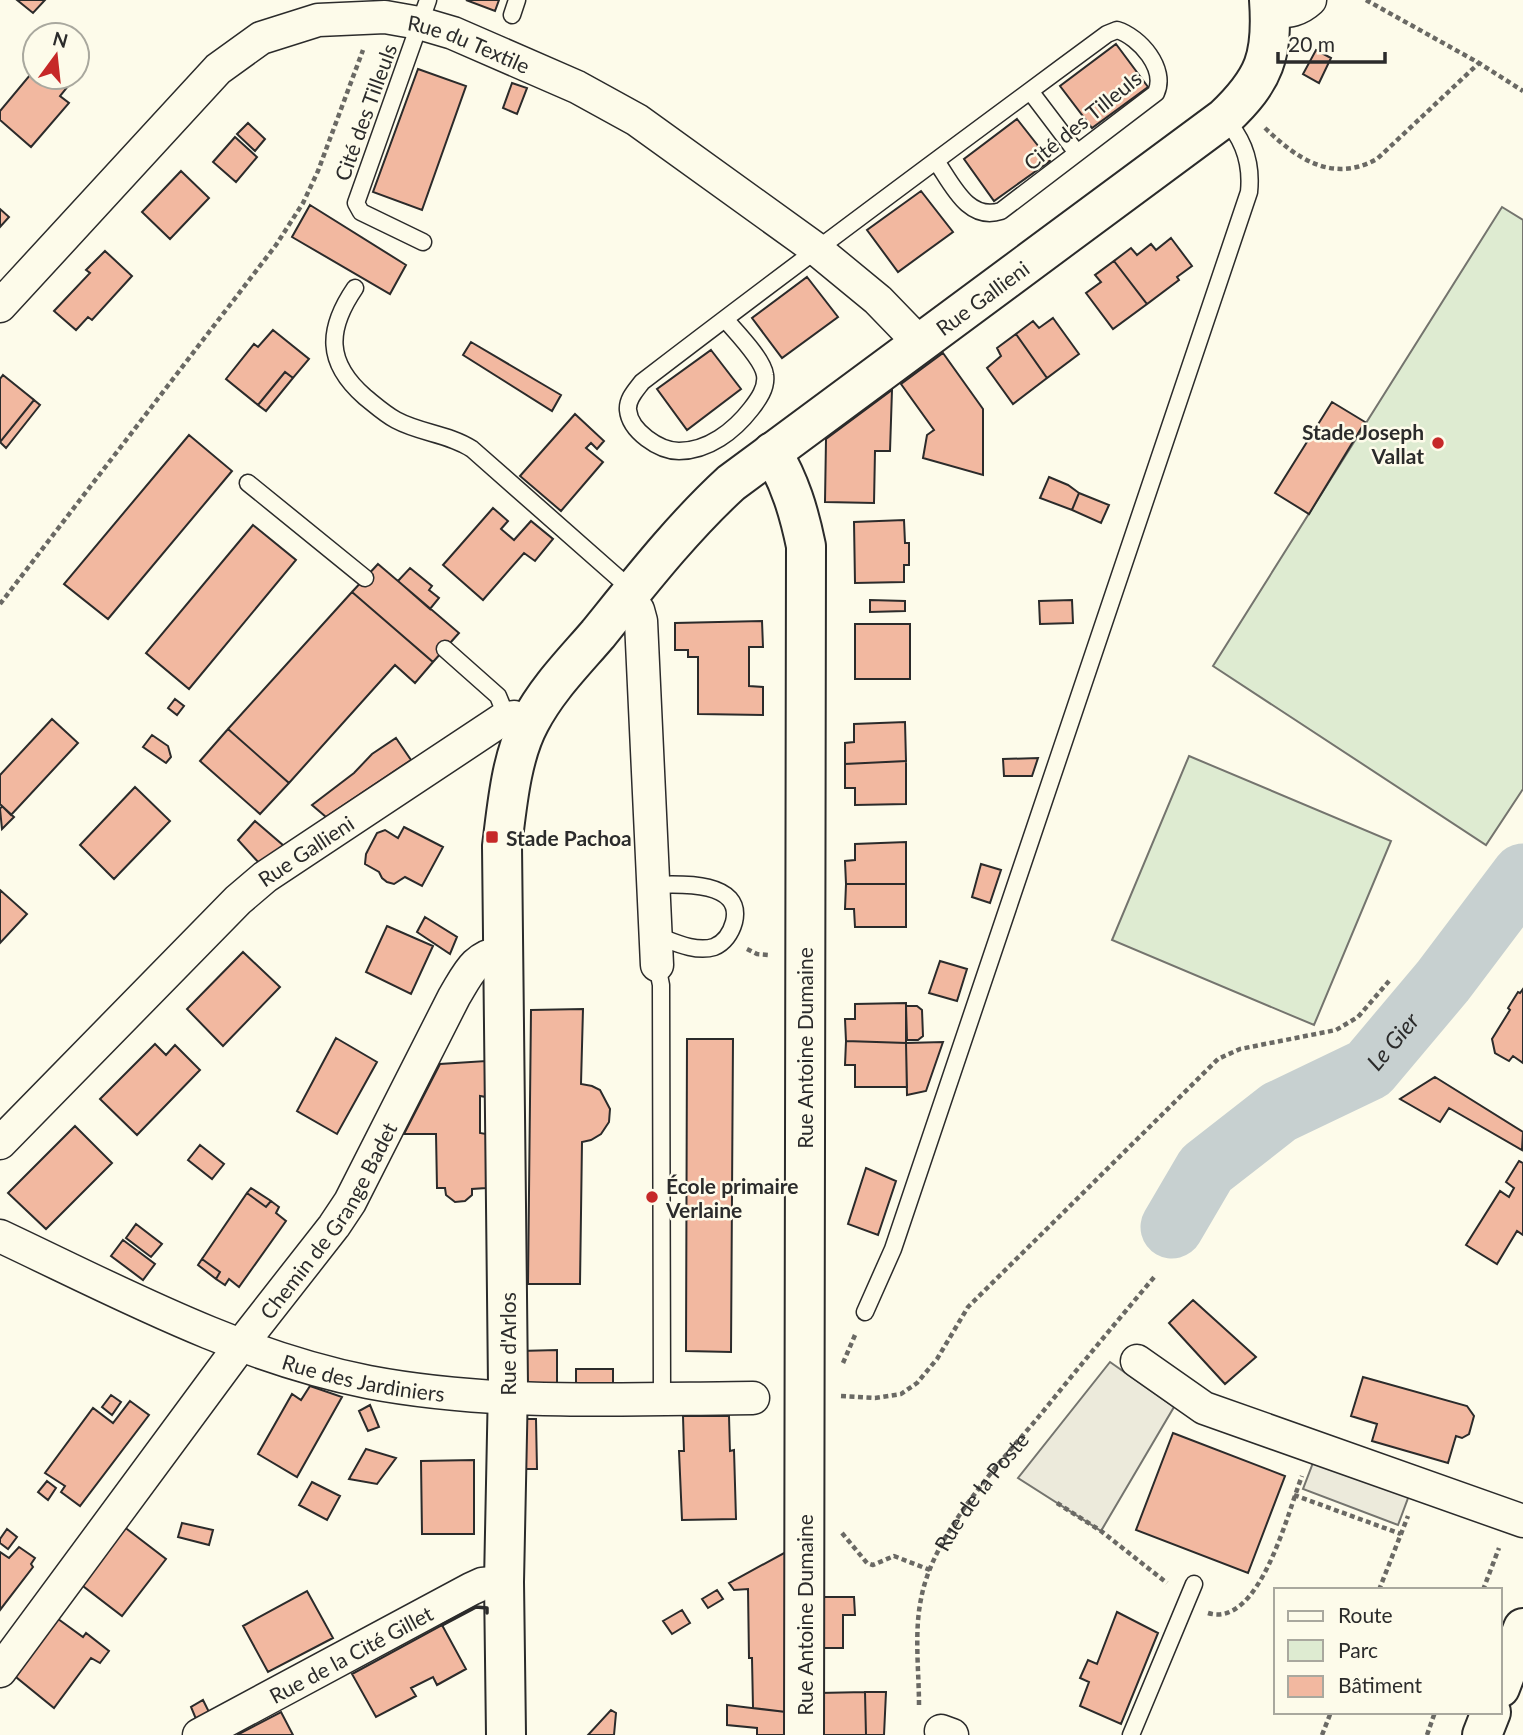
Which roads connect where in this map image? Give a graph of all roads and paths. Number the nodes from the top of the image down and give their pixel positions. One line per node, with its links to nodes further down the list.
1 (1310, 0): 3 (street, Rue Gallieni)
2 (1366, 0): 6 (path)
3 (1270, 6): 9 (main road, Rue Gallieni)
4 (423, 11): 5 (street, Rue du Textile); 12 (lane, Cité des Tilleuls); 13 (street, Rue du Textile)
5 (367, 18): 15 (street, Rue du Textile); 22 (path)
6 (1479, 63): 8 (path); 9 (path)
7 (1030, 91): 10 (lane); 10 (lane, Cité des Tilleuls); 11 (lane, Cité des Tilleuls)
8 (1523, 91)
9 (1232, 110): 17 (main road, Rue Gallieni); 32 (lane)
10 (1077, 153): 11 (lane, Cité des Tilleuls)
11 (936, 160): 13 (lane, Cité des Tilleuls)
12 (423, 242)
13 (816, 249): 16 (lane, Cité des Tilleuls); 17 (street, Rue du Textile)
14 (355, 288): 21 (lane)
15 (0, 306)
16 (725, 319): 16 (lane, Cité des Tilleuls)
17 (919, 346): 18 (main road, Rue Gallieni)
18 (772, 452): 21 (main road, Rue Gallieni); 60 (main road, Rue Antoine Dumaine)
19 (248, 483): 20 (lane)
20 (365, 578)
21 (630, 595): 24 (main road, Rue Gallieni); 25 (street)
22 (0, 604)
23 (445, 649): 24 (lane)
24 (518, 721): 27 (main road); 29 (street, Rue Gallieni)
25 (653, 885): 26 (street); 26 (lane)
26 (656, 950): 38 (lane)
27 (503, 952): 33 (street, Chemin de Grange Badet); 37 (main road, Rue d'Arlos)
28 (1389, 981): 35 (path)
29 (0, 1143)
30 (0, 1236): 33 (street, Rue des Jardiniers)
31 (1156, 1275): 46 (path, Rue de la Poste)
32 (865, 1312)
33 (240, 1346): 37 (street, Rue des Jardiniers); 52 (street, Chemin de Grange Badet)
34 (1137, 1361): 39 (street)
35 (839, 1396)
36 (752, 1398): 38 (street, Rue des Jardiniers)
37 (507, 1399): 38 (street, Rue des Jardiniers); 47 (main road, Rue d'Arlos)
38 (662, 1399)
39 (1313, 1446): 40 (street); 41 (path)
40 (1420, 1484): 43 (street); 45 (path)
41 (1294, 1495): 45 (path); 50 (path)
42 (1057, 1503): 50 (path)
43 (1517, 1519): 49 (path)
44 (841, 1532): 46 (path)
45 (1401, 1534): 48 (path)
46 (930, 1570): 57 (path, Rue de la Poste)
47 (504, 1582): 58 (street, Rue de la Cité Gillet); 59 (main road, Rue d'Arlos)
48 (1380, 1588)
49 (1484, 1588)
50 (1191, 1591): 61 (lane)
51 (1523, 1628): 53 (main road)
52 (0, 1671)
53 (1502, 1683)
54 (1330, 1714): 62 (path)
55 (1435, 1714): 63 (path)
56 (1490, 1714): 64 (main road)
57 (947, 1733)
58 (199, 1735)
59 (506, 1735)
60 (804, 1735)
61 (1131, 1735)
62 (1322, 1735)
63 (1427, 1735)
64 (1482, 1735)

